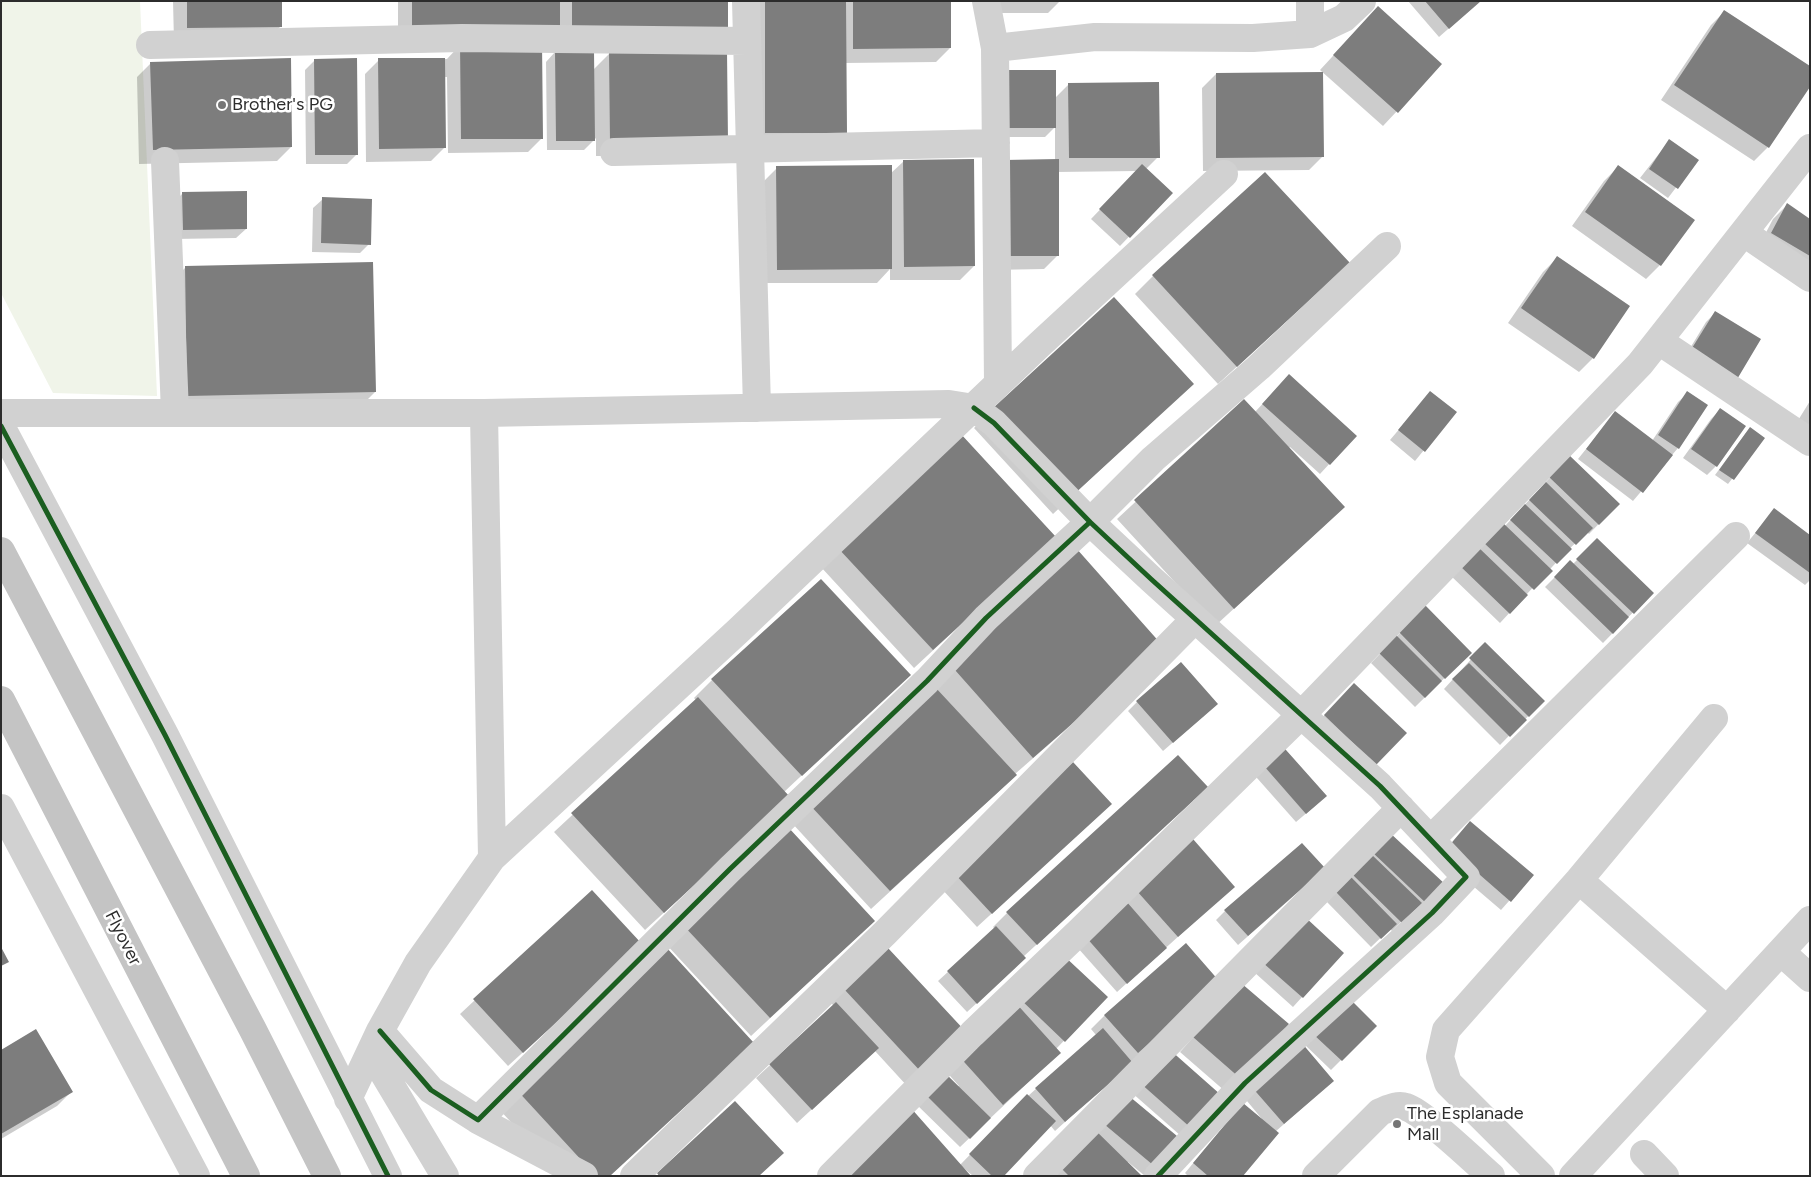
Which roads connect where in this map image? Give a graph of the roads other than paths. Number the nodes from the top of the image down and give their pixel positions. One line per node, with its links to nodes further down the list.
1 (746, 1): 6 (street)
2 (986, 1): 8 (street)
3 (1310, 1): 5 (street)
4 (1362, 1): 5 (street)
5 (1310, 34): 8 (street)
6 (747, 41): 7 (street); 10 (street)
7 (150, 45)
8 (995, 48): 9 (street)
9 (996, 143): 10 (street); 19 (street)
10 (750, 148): 12 (street); 20 (street)
11 (1810, 148): 15 (street)
12 (614, 152)
13 (165, 161): 23 (street)
14 (1224, 174): 19 (street)
15 (1744, 233): 17 (street); 18 (street)
16 (1387, 246): 27 (street)
17 (1810, 278)
18 (1659, 341): 26 (street); 32 (street)
19 (998, 384): 21 (street)
20 (757, 408): 21 (street); 24 (street)
21 (974, 408): 27 (street); 37 (street)
22 (1, 413): 23 (street)
23 (175, 413): 24 (street)
24 (484, 413): 37 (street)
25 (1, 426): 44 (street)
26 (1810, 442)
27 (1090, 522): 30 (street); 45 (street)
28 (1736, 536): 36 (street)
29 (1, 551): 49 (main road)
30 (1195, 619): 32 (street); 53 (street)
31 (1, 700): 48 (main road, Flyover)
32 (1302, 714): 35 (street); 54 (street)
33 (1714, 718): 38 (street)
34 (1, 808): 47 (street)
35 (1401, 808): 36 (street); 55 (street)
36 (1431, 839): 56 (street)
37 (492, 858): 43 (street)
38 (1579, 880): 42 (street); 59 (street)
39 (1810, 920): 40 (street)
40 (1781, 952): 41 (street); 42 (street)
41 (1810, 978)
42 (1727, 1010): 60 (street)
43 (375, 1042): 44 (street); 45 (street); 51 (street)
44 (348, 1099): 50 (street)
45 (478, 1120): 52 (street)
46 (1644, 1154): 61 (street)
47 (196, 1176)
48 (246, 1176)
49 (327, 1176)
50 (388, 1176)
51 (445, 1176)
52 (584, 1176)
53 (634, 1176)
54 (831, 1176)
55 (1037, 1176)
56 (1158, 1176)
57 (1316, 1176): 58 (street)
58 (1491, 1176)
59 (1541, 1176)
60 (1573, 1176)
61 (1665, 1176)

